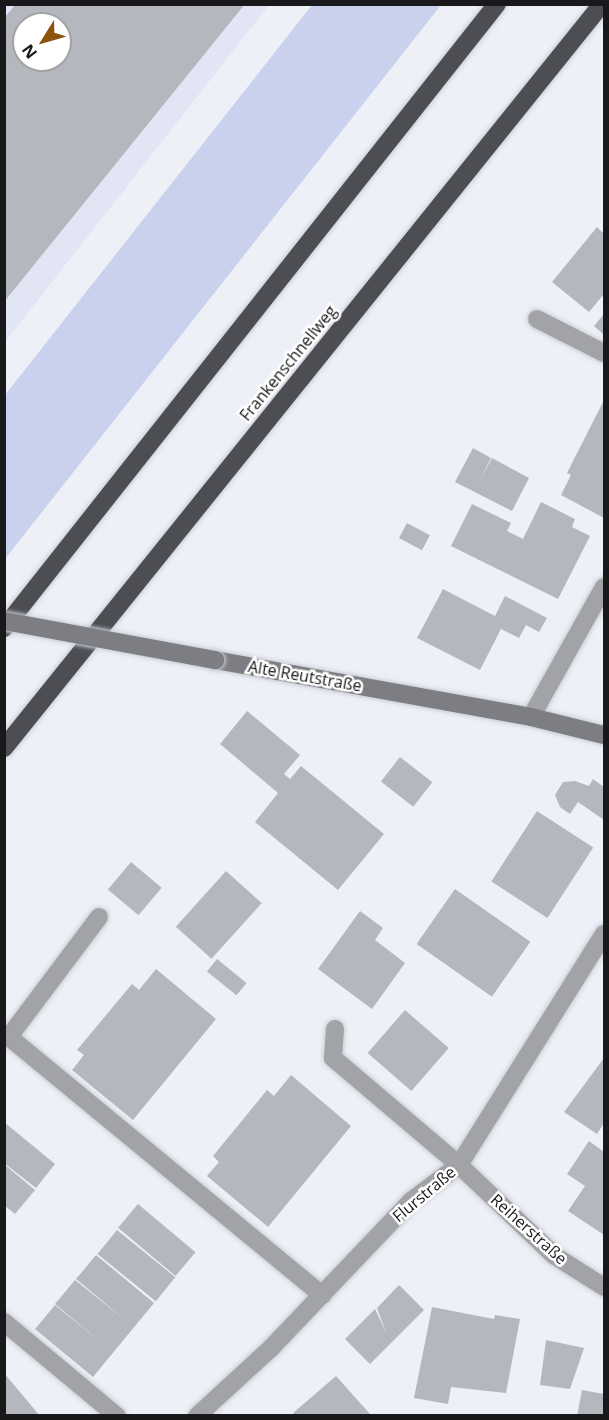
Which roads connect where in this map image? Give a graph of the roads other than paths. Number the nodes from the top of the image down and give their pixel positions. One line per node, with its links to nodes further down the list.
1 (497, 4): 7 (highway)
2 (603, 4): 10 (highway, Frankenschnellweg)
3 (537, 319): 4 (street)
4 (604, 353)
5 (604, 587): 8 (street)
6 (4, 621): 8 (main road, Alte Reutstraße, bridge)
7 (4, 628)
8 (531, 717): 9 (main road, Alte Reutstraße)
9 (604, 735)
10 (4, 748)
11 (99, 917): 16 (street)
12 (604, 934): 14 (street, Flurstraße)
13 (335, 1029): 14 (street, Reiherstraße)
14 (459, 1165): 15 (street, Reiherstraße); 16 (street, Flurstraße)
15 (604, 1287)
16 (322, 1294): 19 (street, Flurstraße)
17 (4, 1322): 18 (street)
18 (117, 1416)
19 (197, 1416)

